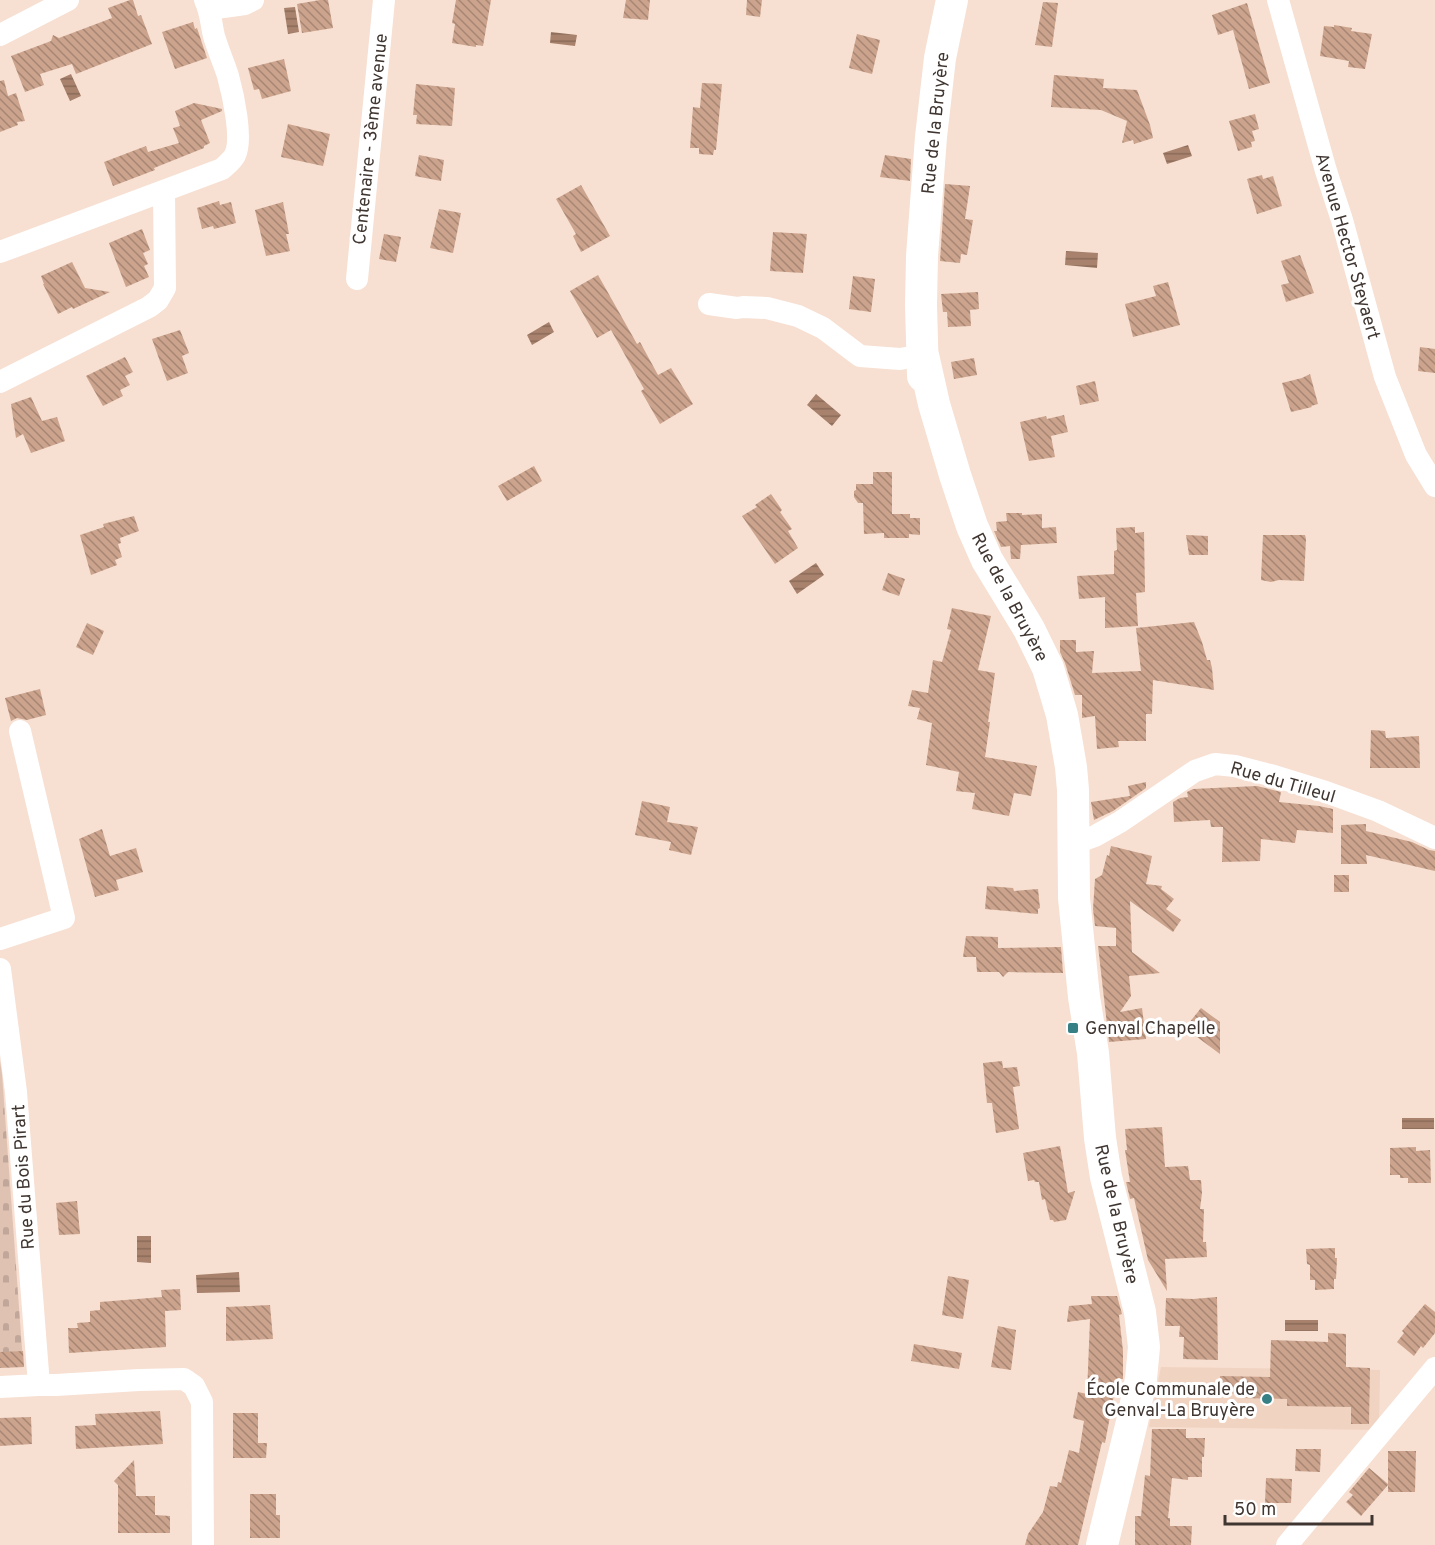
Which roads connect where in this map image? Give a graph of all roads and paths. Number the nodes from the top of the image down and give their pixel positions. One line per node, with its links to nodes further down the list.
1 (69, 0): 7 (street)
2 (253, 0): 6 (street)
3 (384, 0): 10 (street, Centenaire - 3ème avenue)
4 (952, 0): 12 (main road, Rue de la Bruyère)
5 (1278, 0): 14 (street, Avenue Hector Steyaert)
6 (207, 5): 8 (street)
7 (0, 35)
8 (164, 191): 9 (street); 13 (street)
9 (0, 252)
10 (357, 279)
11 (709, 304): 12 (street)
12 (922, 355): 17 (main road, Rue de la Bruyère)
13 (0, 382)
14 (1435, 486)
15 (20, 731): 18 (street)
16 (1435, 838): 17 (street, Rue du Tilleul)
17 (1073, 844): 24 (main road, Rue de la Bruyère)
18 (0, 939)
19 (0, 969): 21 (street, Rue du Bois Pirart)
20 (1435, 1368): 25 (street)
21 (39, 1384): 22 (street); 23 (street)
22 (0, 1387)
23 (203, 1545)
24 (1102, 1545)
25 (1287, 1545)

